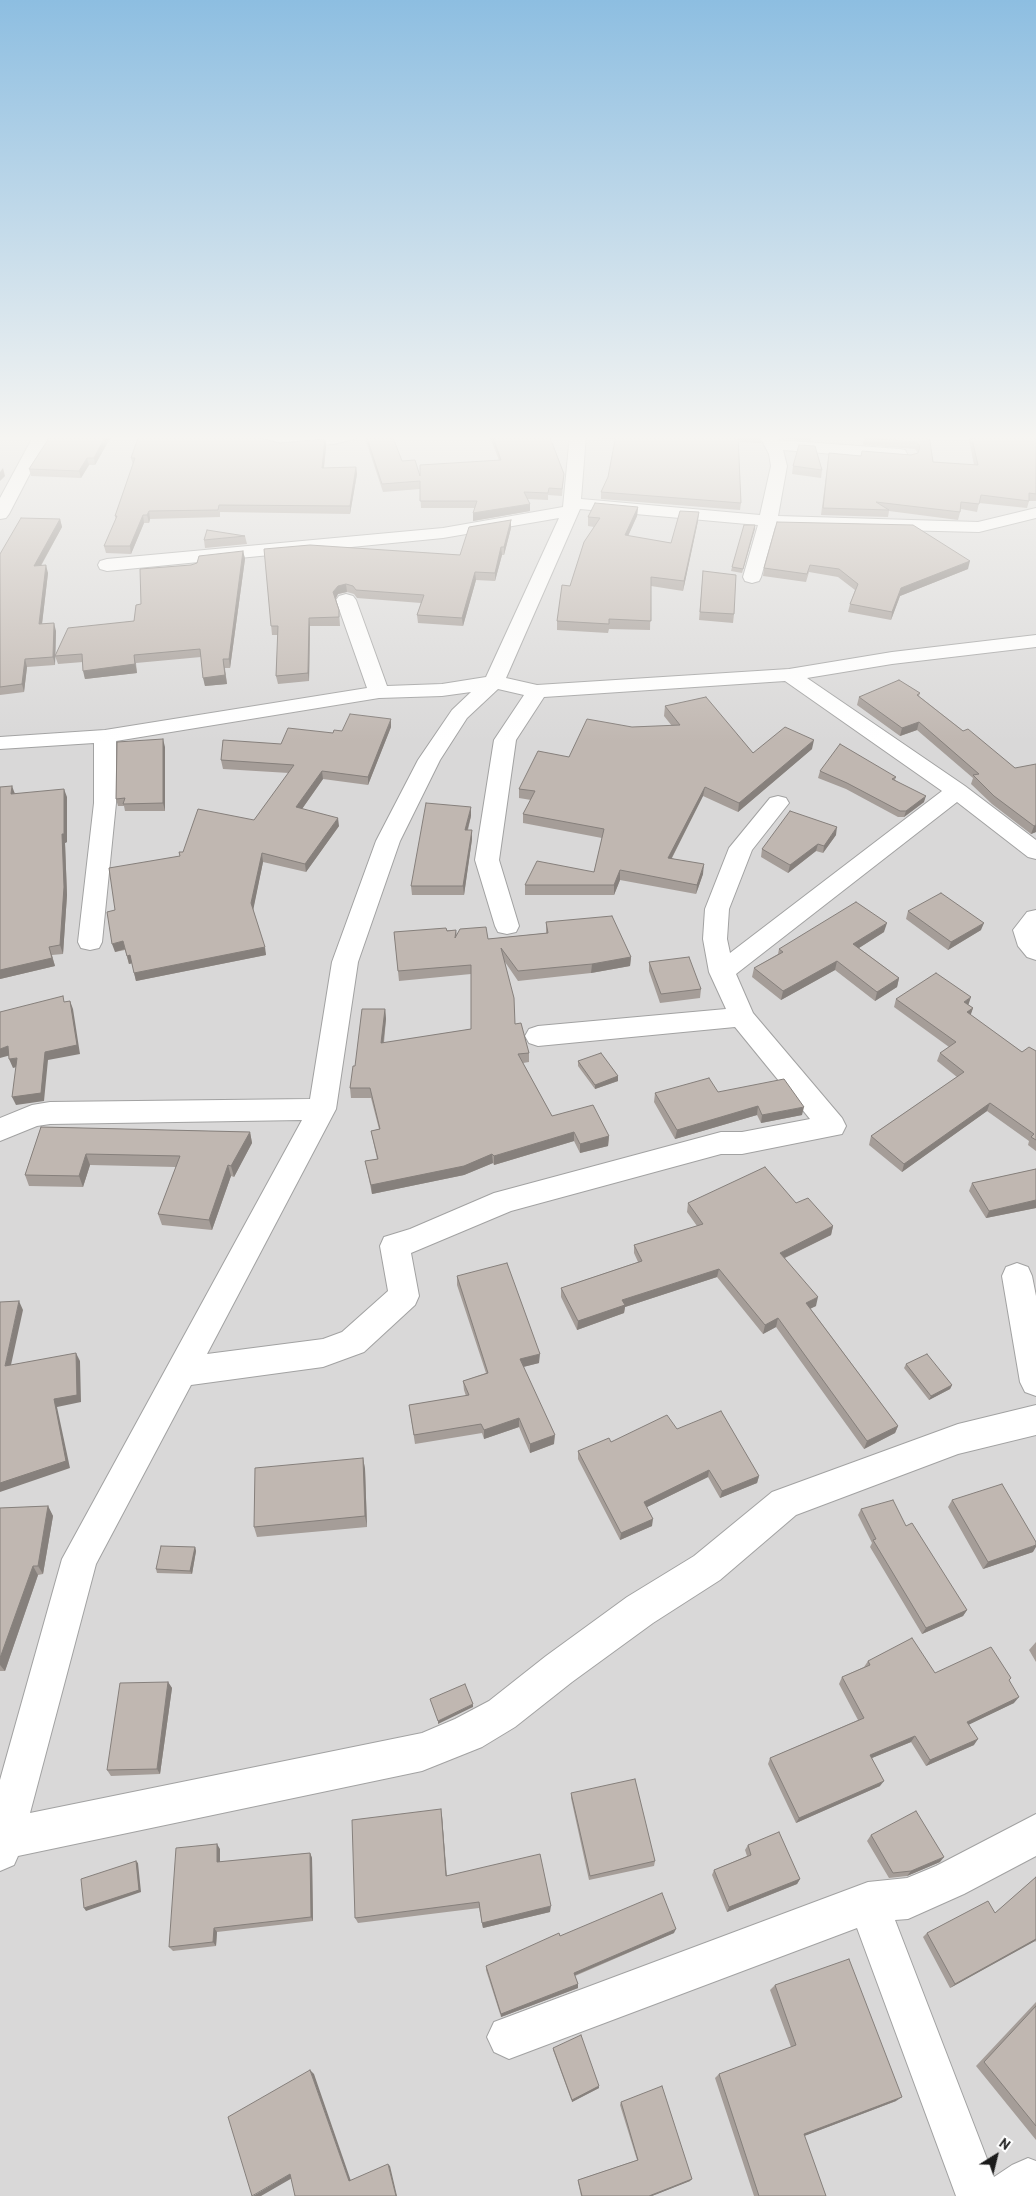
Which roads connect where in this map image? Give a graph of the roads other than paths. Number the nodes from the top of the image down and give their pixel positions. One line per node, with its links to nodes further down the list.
1 (396, 537): 4 (street)
2 (558, 537): 9 (street)
3 (763, 537): 5 (street)
4 (107, 565)
5 (752, 577)
6 (346, 600): 11 (street)
7 (1036, 641): 8 (street)
8 (789, 675): 10 (street); 14 (street)
9 (494, 682): 10 (street); 11 (street); 24 (street)
10 (536, 691): 18 (street)
11 (379, 692): 12 (street)
12 (105, 736): 13 (street); 19 (street)
13 (0, 742)
14 (957, 791): 16 (street); 21 (street)
15 (778, 803): 21 (street)
16 (1036, 852)
17 (1036, 918): 20 (street)
18 (507, 926)
19 (90, 942)
20 (1036, 951)
21 (722, 972): 22 (street)
22 (742, 1017): 23 (street); 27 (street)
23 (538, 1036)
24 (322, 1109): 25 (street); 27 (street)
25 (0, 1130)
26 (1017, 1276): 28 (street)
27 (181, 1372): 31 (street)
28 (1036, 1382)
29 (1036, 1420): 31 (street)
30 (1036, 1834): 32 (street)
31 (2, 1845)
32 (868, 1903): 33 (street); 34 (street)
33 (509, 2037)
34 (979, 2196)

